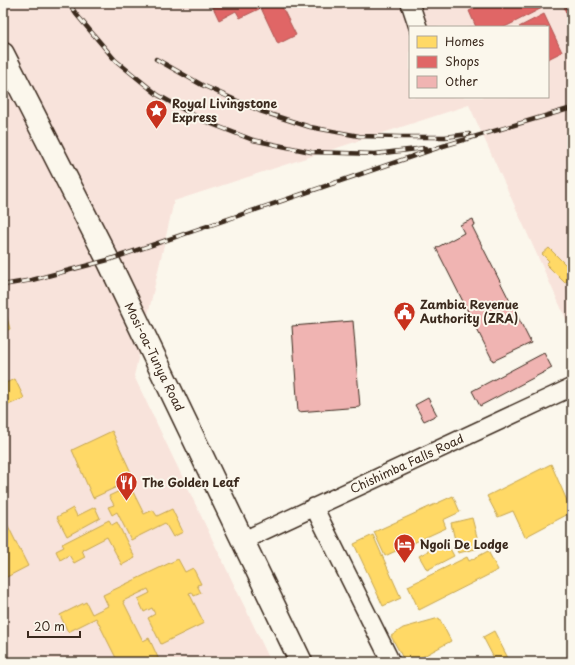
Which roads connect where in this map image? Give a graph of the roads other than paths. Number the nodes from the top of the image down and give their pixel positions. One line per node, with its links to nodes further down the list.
1 (410, 3): 2 (street)
2 (418, 26)
3 (3, 54): 6 (highway, Mosi-oa-Tunya Road)
4 (572, 387): 5 (street, Chishimba Falls Road)
5 (314, 507): 6 (street, Chishimba Falls Road); 8 (street)
6 (242, 542): 7 (highway, Mosi-oa-Tunya Road)
7 (301, 662)
8 (391, 662)

